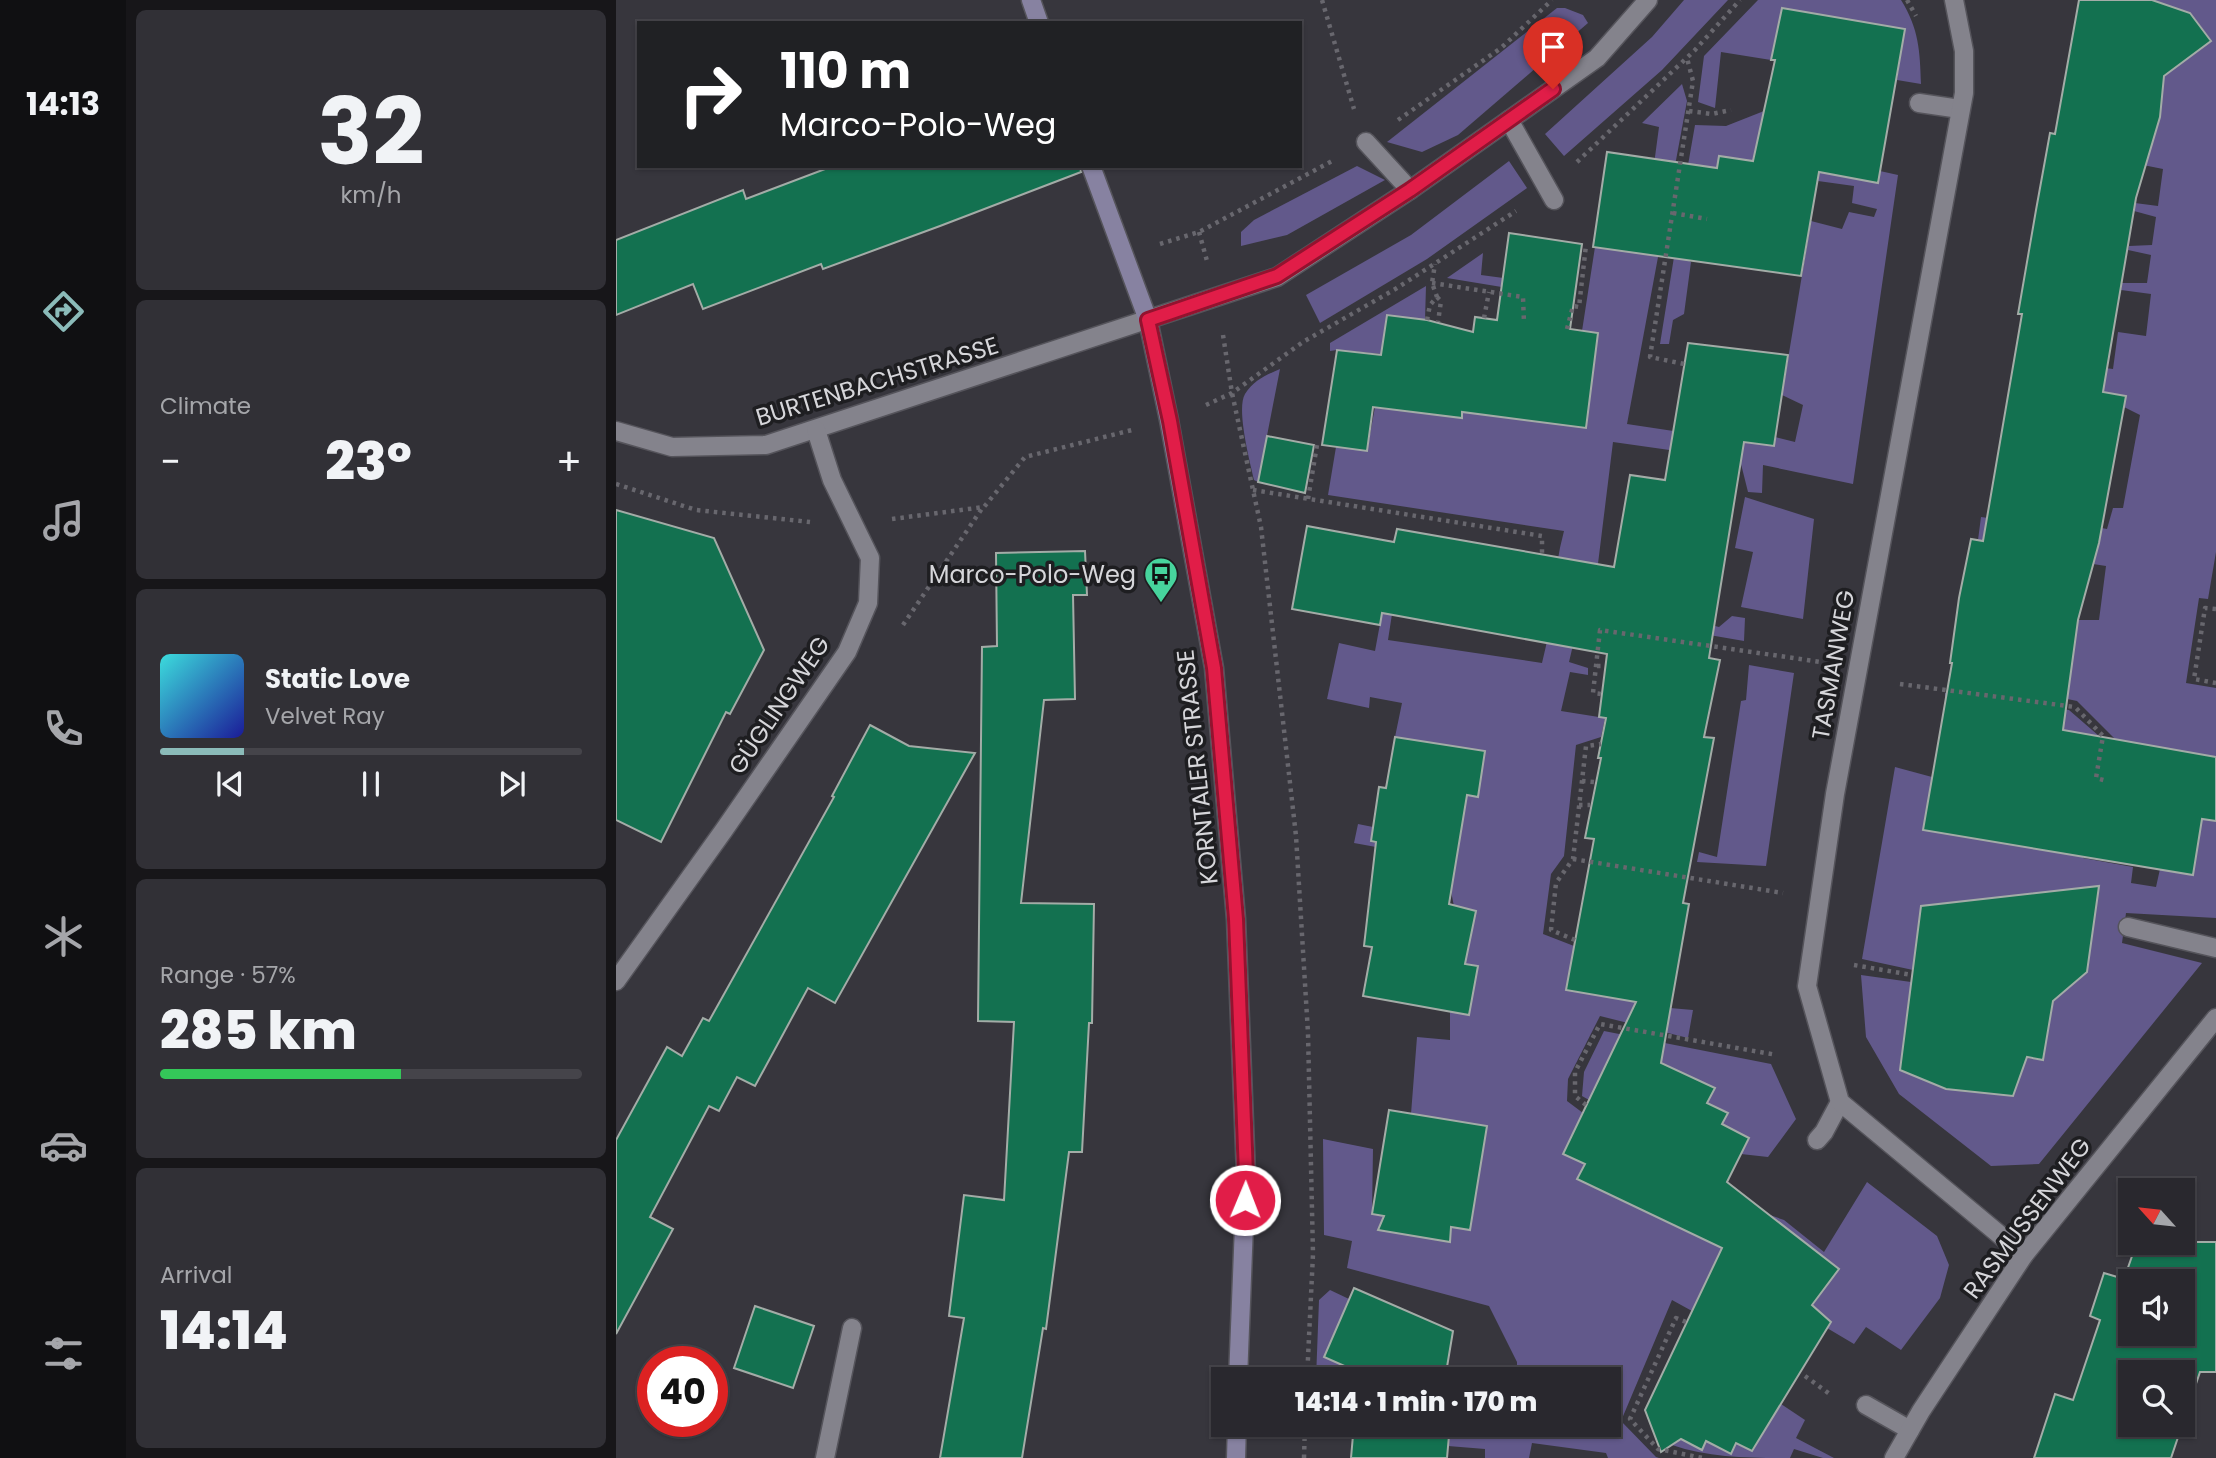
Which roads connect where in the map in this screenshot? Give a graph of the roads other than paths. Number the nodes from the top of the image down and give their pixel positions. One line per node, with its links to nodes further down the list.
1 (1031, 0): 4 (street)
2 (1648, 0): 7 (street)
3 (1954, 0): 6 (street, TASMANWEG)
4 (1038, 21)
5 (1919, 103): 6 (street)
6 (1961, 110): 19 (street, TASMANWEG)
7 (1509, 120): 10 (street); 11 (street)
8 (1366, 142): 10 (street)
9 (1092, 168): 12 (street, KORNTALER STRASSE)
10 (1410, 190): 12 (street)
11 (1551, 195)
12 (1148, 320): 13 (street, BURTENBACHSTRASSE); 23 (street, KORNTALER STRASSE)
13 (816, 430): 14 (street, BURTENBACHSTRASSE); 17 (street, GÜGLINGWEG)
14 (616, 431)
15 (2128, 927): 16 (street)
16 (2216, 948)
17 (616, 981)
18 (2216, 1018): 21 (street, RASMUSSENWEG)
19 (1840, 1102): 20 (street); 21 (street)
20 (1817, 1140)
21 (2024, 1255): 25 (street, RASMUSSENWEG)
22 (852, 1328): 27 (street)
23 (1238, 1367)
24 (1866, 1405): 25 (street)
25 (1910, 1430): 29 (street, RASMUSSENWEG)
26 (1237, 1437): 28 (street)
27 (825, 1458)
28 (1236, 1458)
29 (1894, 1458)

